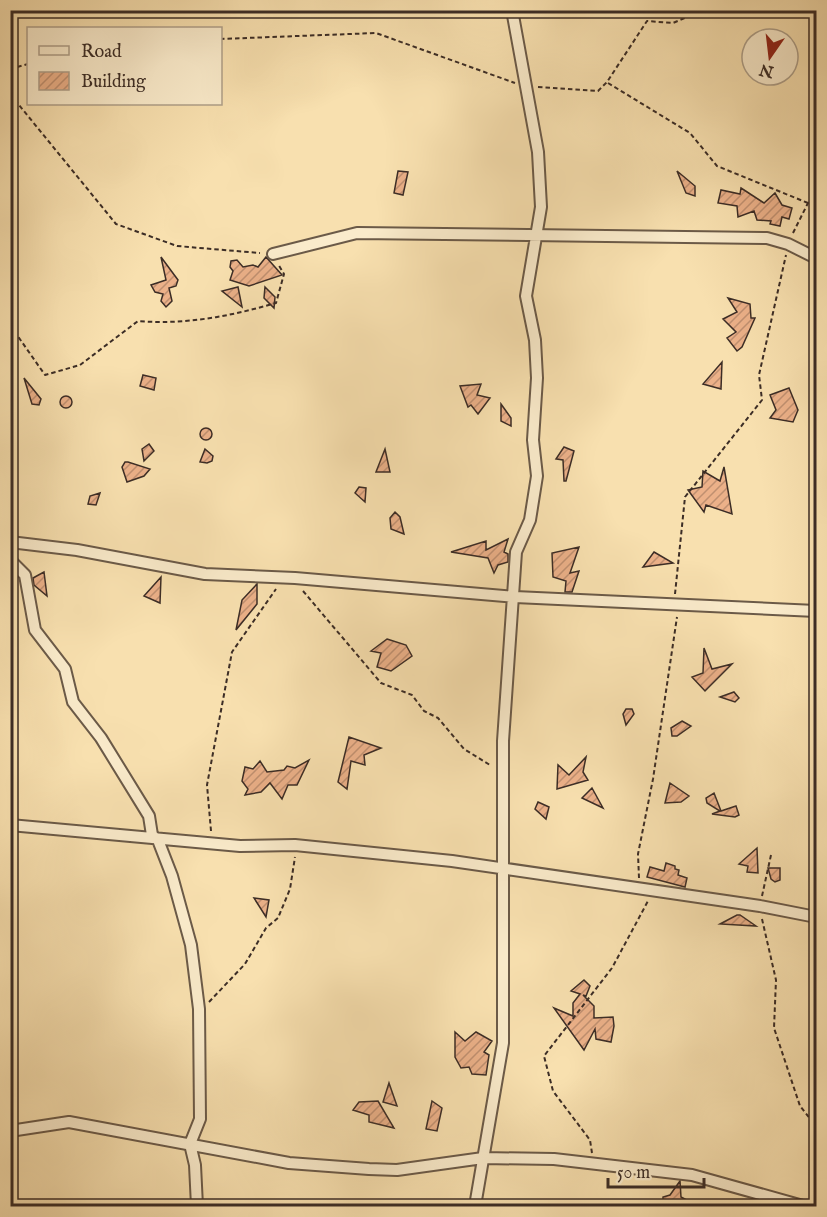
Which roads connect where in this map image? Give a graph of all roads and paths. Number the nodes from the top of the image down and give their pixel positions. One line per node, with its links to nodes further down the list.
1 (512, 10): 7 (street)
2 (703, 10): 6 (path)
3 (222, 39): 7 (path)
4 (27, 64): 5 (path)
5 (10, 69)
6 (607, 82): 7 (path); 10 (path)
7 (525, 86): 11 (street)
8 (10, 94): 13 (path)
9 (816, 201): 10 (path)
10 (808, 203): 12 (path)
11 (537, 234): 12 (street); 13 (street); 20 (street)
12 (788, 244): 14 (street); 21 (path)
13 (273, 255): 15 (path)
14 (816, 258)
15 (10, 325)
16 (10, 542): 18 (street)
17 (10, 560): 25 (street)
18 (279, 578): 19 (street); 26 (path)
19 (295, 578): 20 (street); 23 (path)
20 (515, 597): 21 (street); 23 (street)
21 (674, 603): 22 (street); 30 (path)
22 (816, 611)
23 (503, 776): 29 (street)
24 (10, 825): 25 (street)
25 (158, 840): 26 (street); 34 (street)
26 (212, 843): 27 (street)
27 (295, 845): 29 (street); 34 (path)
28 (771, 855): 32 (path)
29 (505, 869): 30 (street); 38 (street)
30 (640, 887): 31 (street)
31 (658, 891): 32 (street); 39 (path)
32 (760, 906): 33 (street); 35 (path)
33 (816, 917)
34 (200, 1009): 37 (street)
35 (816, 1126)
36 (10, 1131): 37 (street)
37 (190, 1144): 38 (street); 40 (street)
38 (483, 1158): 39 (street); 41 (street)
39 (593, 1163): 42 (street)
40 (198, 1206)
41 (474, 1206)
42 (803, 1206)

